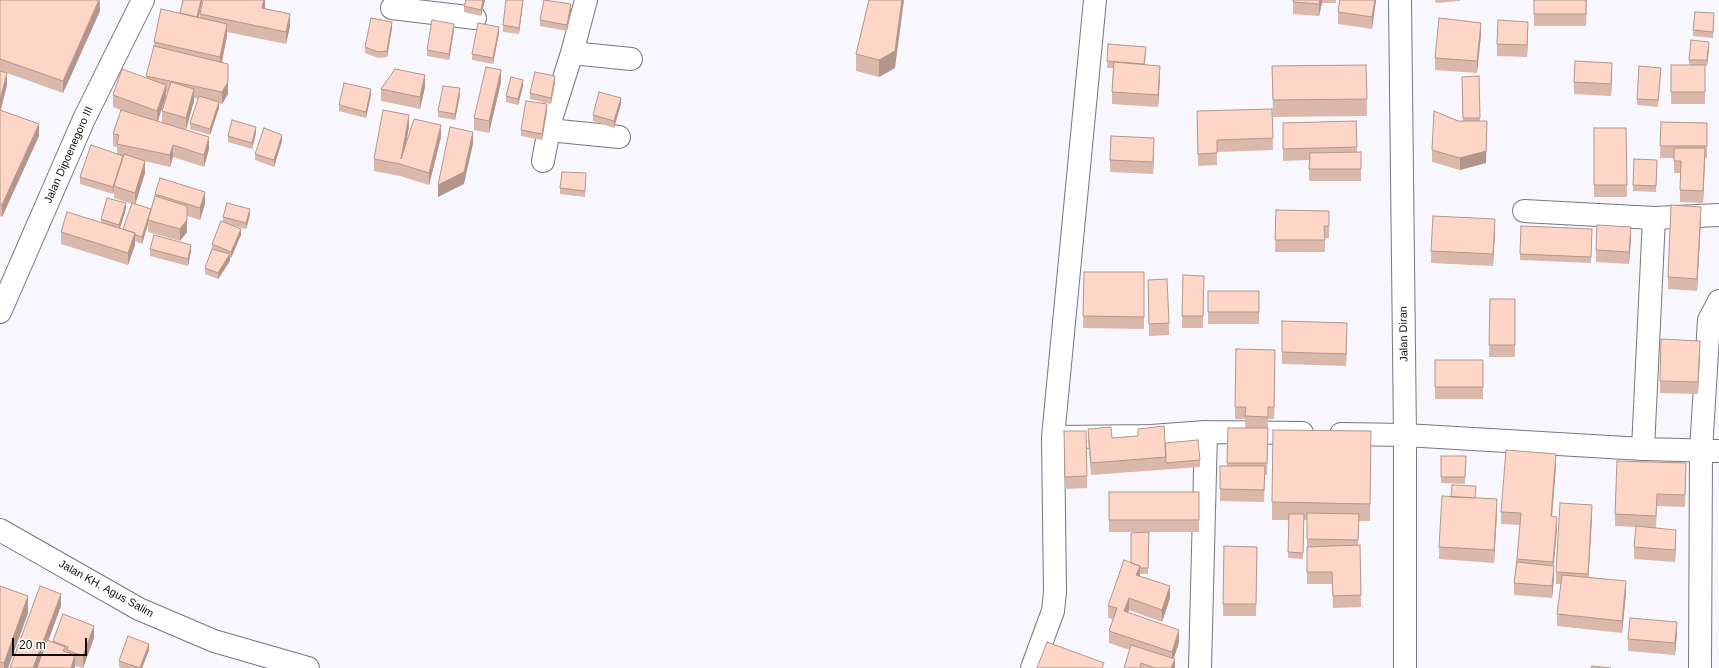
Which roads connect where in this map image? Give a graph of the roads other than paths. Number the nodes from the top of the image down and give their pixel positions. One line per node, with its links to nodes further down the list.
1 (143, 0): 17 (street, Jalan Dipoenegoro III)
2 (586, 0): 8 (street)
3 (1095, 0): 20 (street)
4 (1400, 0): 19 (street, Jalan Diran)
5 (392, 8): 6 (street)
6 (449, 8): 7 (street)
7 (475, 18)
8 (572, 53): 9 (street); 10 (street)
9 (631, 60)
10 (549, 130): 11 (street); 12 (street)
11 (619, 137)
12 (543, 161)
13 (1524, 211): 15 (street)
14 (1719, 214): 15 (street)
15 (1654, 218): 21 (street)
16 (1719, 301): 22 (street)
17 (0, 312)
18 (1206, 432): 19 (street); 20 (street); 26 (street)
19 (1405, 435): 21 (street); 27 (street, Jalan Diran)
20 (1053, 437): 25 (street)
21 (1643, 449): 22 (street)
22 (1710, 451): 28 (street)
23 (0, 530): 24 (street, Jalan KH. Agus Salim)
24 (304, 668)
25 (1032, 668)
26 (1200, 668)
27 (1405, 668)
28 (1700, 668)

